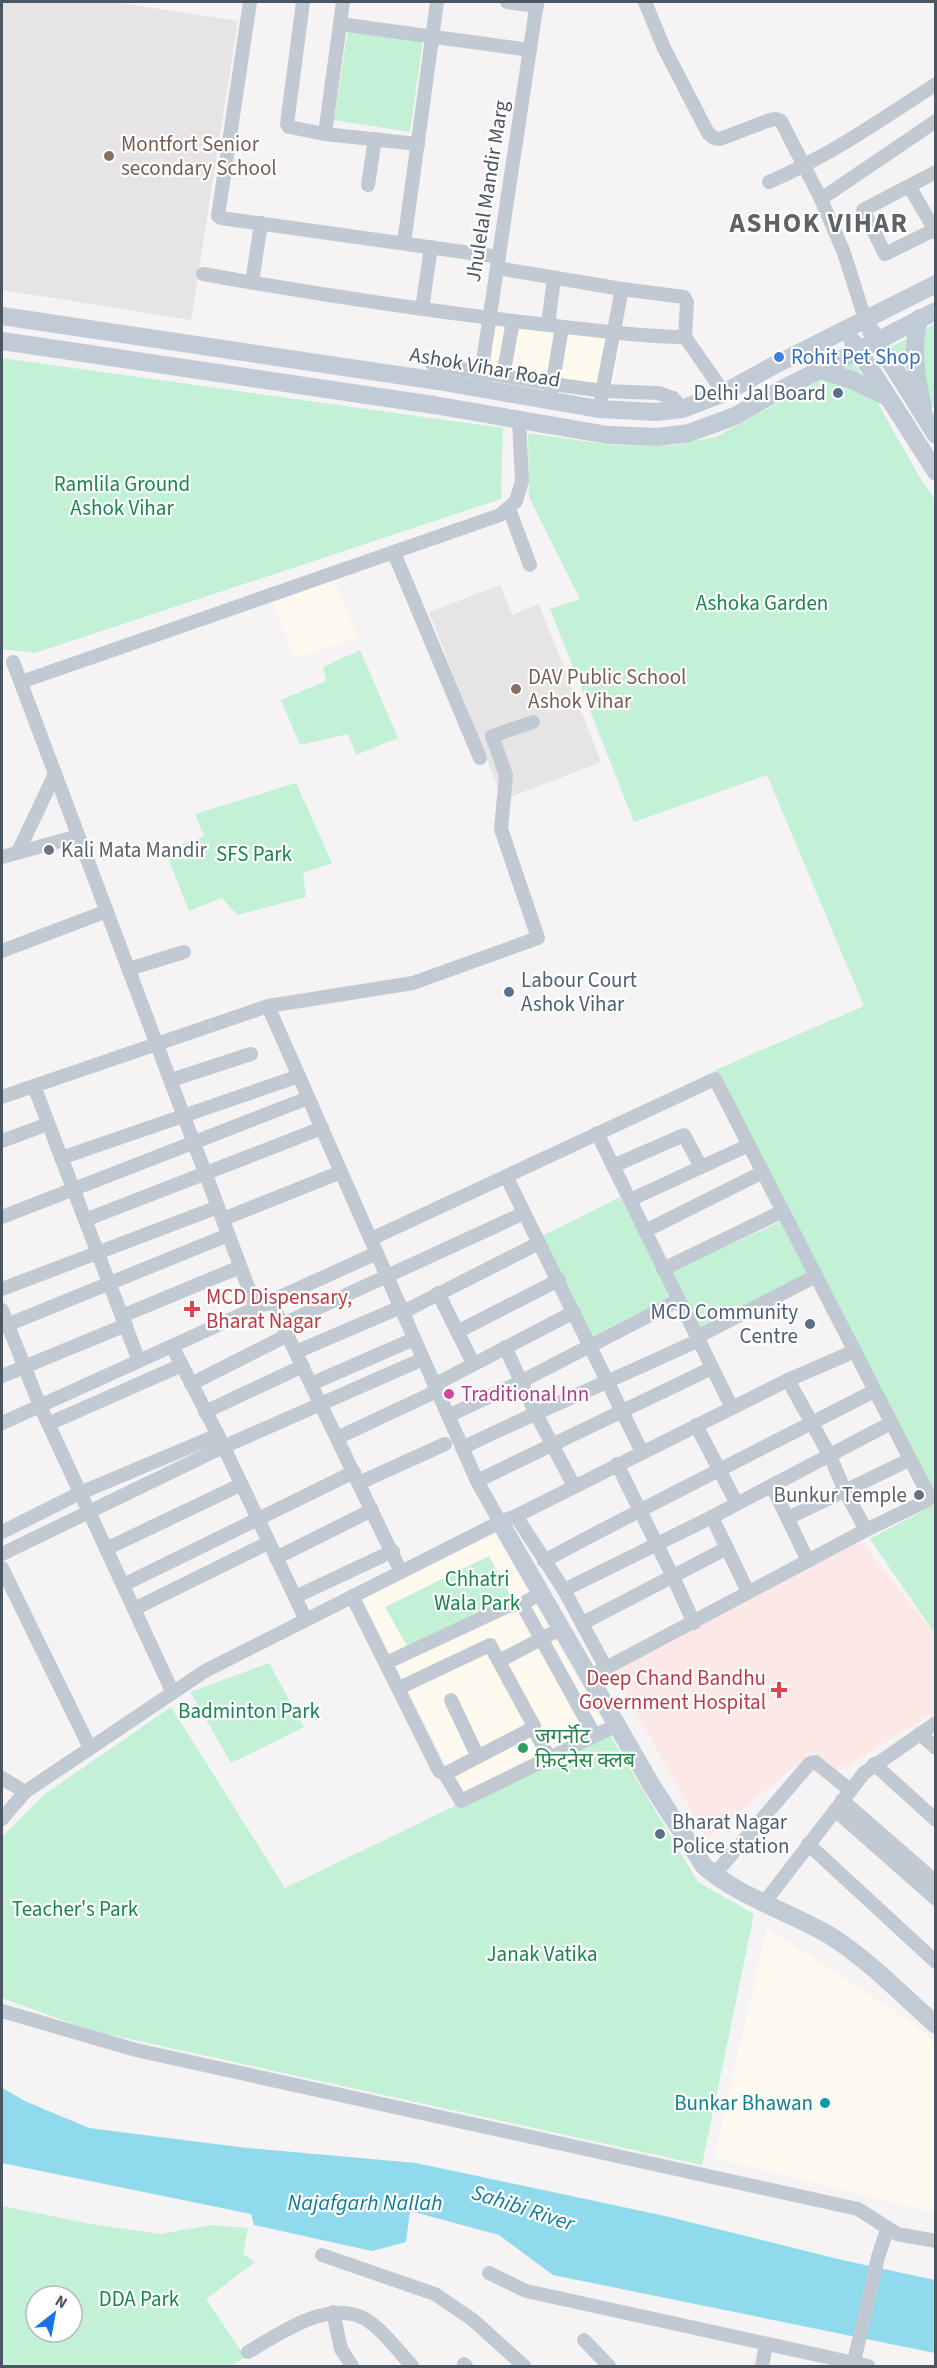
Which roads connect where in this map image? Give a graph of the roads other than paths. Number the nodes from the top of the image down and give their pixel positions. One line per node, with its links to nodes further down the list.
1 (250, 2): 22 (street)
2 (303, 2): 13 (street)
3 (343, 2): 8 (street)
4 (437, 2): 9 (street)
5 (507, 2): 7 (street)
6 (645, 2): 16 (street)
7 (537, 4): 10 (street, Jhulelal Mandir Marg)
8 (340, 24): 9 (street); 13 (street)
9 (432, 36): 10 (street); 15 (street)
10 (530, 50): 26 (street, Jhulelal Mandir Marg)
11 (936, 84): 16 (street)
12 (936, 121): 21 (street)
13 (325, 134): 14 (street)
14 (375, 139): 15 (street); 19 (street)
15 (418, 144): 24 (street)
16 (805, 166): 18 (street); 21 (street)
17 (936, 172): 20 (street)
18 (769, 182)
19 (369, 185)
20 (909, 186): 23 (street); 23 (street)
21 (821, 199): 36 (street)
22 (261, 223): 24 (street); 29 (street)
23 (935, 231)
24 (404, 243): 25 (street)
25 (431, 247): 26 (street); 32 (street)
26 (498, 262): 28 (street); 35 (street, Jhulelal Mandir Marg)
27 (203, 274): 29 (street)
28 (554, 278): 31 (street); 38 (street)
29 (252, 283): 32 (street)
30 (936, 284): 36 (main road, Ashok Vihar Road)
31 (622, 289): 40 (street); 41 (street)
32 (422, 309): 35 (street)
33 (928, 314): 43 (main road); 55 (main road)
34 (2, 316): 48 (main road, Ashok Vihar Road)
35 (489, 318): 37 (street); 48 (street, Jhulelal Mandir Marg)
36 (865, 319): 39 (main road, Ashok Vihar Road); 43 (main road)
37 (513, 321): 38 (street); 47 (street)
38 (555, 326): 40 (street); 50 (street)
39 (845, 329): 44 (main road); 51 (main road, Ashok Vihar Road)
40 (614, 333): 41 (street); 49 (street)
41 (685, 337): 51 (street)
42 (2, 341): 56 (main road)
43 (877, 341): 44 (main road); 55 (main road)
44 (858, 351): 46 (main road); 52 (main road)
45 (432, 364): 48 (street)
46 (820, 370): 52 (main road); 56 (main road)
47 (503, 376): 48 (street); 50 (street)
48 (480, 380): 50 (main road, Ashok Vihar Road)
49 (603, 391): 50 (street); 53 (street); 54 (street)
50 (551, 392): 53 (main road, Ashok Vihar Road)
51 (724, 393): 54 (main road, Ashok Vihar Road)
52 (887, 397): 58 (main road)
53 (599, 409): 54 (main road, Ashok Vihar Road)
54 (682, 409)
55 (925, 418): 57 (main road)
56 (519, 419): 59 (street)
57 (936, 435)
58 (936, 472)
59 (509, 509): 60 (street); 61 (street)
60 (394, 553): 63 (street); 65 (street)
61 (530, 565)
62 (13, 662): 63 (street)
63 (21, 682): 66 (street)
64 (532, 722): 74 (street)
65 (480, 758)
66 (56, 774): 67 (street); 68 (street)
67 (78, 836): 68 (street); 70 (street)
68 (18, 852): 69 (street)
69 (2, 856)
70 (107, 911): 71 (street); 73 (street)
71 (2, 951)
72 (184, 952): 73 (street)
73 (129, 969): 75 (street)
74 (268, 1006): 75 (street); 77 (street)
75 (157, 1044): 78 (street); 79 (street)
76 (250, 1054): 78 (street)
77 (299, 1076): 81 (street); 82 (street)
78 (171, 1080): 82 (street)
79 (34, 1086): 80 (street); 83 (street)
80 (2, 1097)
81 (308, 1098): 84 (street); 87 (street)
82 (184, 1115): 87 (street); 89 (street)
83 (48, 1124): 86 (street); 89 (street)
84 (322, 1128): 92 (street); 94 (street)
85 (597, 1133): 88 (street); 90 (street); 95 (street)
86 (2, 1141)
87 (194, 1142): 94 (street); 96 (street)
88 (749, 1145): 91 (street); 93 (street)
89 (61, 1158): 96 (street)
90 (613, 1167): 91 (street); 97 (street)
91 (701, 1167): 97 (street)
92 (341, 1172): 99 (street); 105 (street)
93 (763, 1173): 98 (street); 103 (street)
94 (206, 1174): 99 (street); 102 (street)
95 (506, 1176): 100 (street); 105 (street)
96 (72, 1189): 101 (street); 102 (street)
97 (630, 1200): 103 (street)
98 (783, 1211): 110 (street); 111 (street)
99 (220, 1213): 104 (street); 107 (street)
100 (524, 1213): 106 (street); 112 (street)
101 (2, 1218)
102 (85, 1220): 107 (street)
103 (645, 1231): 110 (street)
104 (228, 1235): 109 (street); 114 (street)
105 (371, 1239): 108 (street)
106 (539, 1243): 113 (street); 116 (street)
107 (97, 1252): 114 (street); 115 (street)
108 (377, 1253): 112 (street); 118 (street)
109 (240, 1267): 119 (street); 123 (street)
110 (663, 1269): 117 (street)
111 (816, 1276): 127 (street); 132 (street)
112 (387, 1277): 121 (street); 125 (street)
113 (559, 1280): 122 (street); 126 (street)
114 (110, 1285): 123 (street); 124 (street)
115 (2, 1289)
116 (438, 1293): 121 (street); 126 (street)
117 (679, 1300): 127 (street); 129 (street)
118 (272, 1301): 119 (street); 125 (street)
119 (256, 1308): 130 (street)
120 (2, 1310): 124 (street)
121 (402, 1310): 128 (street); 133 (street)
122 (574, 1312): 129 (street); 131 (street)
123 (124, 1321): 135 (street); 139 (street)
124 (4, 1326): 139 (street)
125 (285, 1329): 133 (street); 145 (street)
126 (457, 1332): 136 (street)
127 (698, 1338): 140 (street); 144 (street)
128 (414, 1339): 134 (street); 146 (street)
129 (589, 1345): 143 (street); 144 (street)
130 (172, 1346): 135 (street); 137 (street)
131 (505, 1347): 136 (street); 143 (street)
132 (855, 1351): 142 (street); 148 (street)
133 (296, 1352): 138 (street)
134 (423, 1359): 147 (street); 149 (street)
135 (139, 1361): 150 (street)
136 (473, 1363): 147 (street)
137 (182, 1365): 145 (street); 159 (street)
138 (303, 1366): 146 (street); 153 (street)
139 (24, 1367): 141 (street); 150 (street)
140 (712, 1368): 151 (street); 152 (street)
141 (2, 1376)
142 (788, 1380): 151 (street); 157 (street)
143 (520, 1382): 154 (street); 155 (street)
144 (609, 1382): 152 (street); 154 (street)
145 (191, 1384): 153 (street)
146 (311, 1384): 149 (street)
147 (436, 1388): 155 (street); 161 (street)
148 (874, 1391): 157 (street); 158 (street)
149 (321, 1404): 161 (street); 162 (street)
150 (40, 1406): 156 (street); 159 (street)
151 (732, 1408): 160 (street)
152 (622, 1411): 164 (street); 166 (street)
153 (206, 1412): 162 (street)
154 (535, 1412): 164 (street); 165 (street)
155 (448, 1416): 165 (street)
156 (2, 1423)
157 (812, 1423): 167 (street); 170 (street)
158 (891, 1423): 167 (street); 168 (street)
159 (48, 1424): 177 (street)
160 (696, 1425): 166 (street); 170 (street)
161 (337, 1438): 171 (street)
162 (220, 1441): 173 (street); 177 (street); 181 (street)
163 (445, 1444): 171 (street)
164 (552, 1444): 172 (street); 174 (street)
165 (462, 1448): 172 (street)
166 (642, 1452): 169 (street)
167 (830, 1456): 175 (street); 176 (street)
168 (909, 1460): 176 (street); 186 (street)
169 (617, 1464): 174 (street); 179 (street)
170 (719, 1472): 178 (street); 179 (street)
171 (356, 1477): 180 (street); 184 (street)
172 (477, 1481): 185 (street)
173 (240, 1485): 184 (street); 191 (street)
174 (574, 1486): 185 (street)
175 (772, 1486): 178 (street); 183 (street)
176 (845, 1491): 183 (street); 186 (street)
177 (80, 1493): 181 (street); 187 (street)
178 (736, 1504): 182 (street)
179 (639, 1509): 189 (street); 196 (street)
180 (372, 1510): 192 (street); 194 (street)
181 (89, 1513): 191 (street); 193 (street)
182 (712, 1517): 189 (street); 190 (street)
183 (788, 1518): 195 (street)
184 (256, 1519): 188 (street); 200 (street)
185 (508, 1519): 196 (street); 198 (street); 203 (main road)
186 (866, 1530): 195 (street)
187 (2, 1533)
188 (268, 1543): 194 (street); 207 (street)
189 (656, 1544): 199 (street); 201 (street)
190 (727, 1548): 199 (street); 202 (street)
191 (106, 1549): 200 (street)
192 (393, 1551): 198 (street); 205 (street)
193 (2, 1554)
194 (276, 1558): 205 (street)
195 (808, 1560): 202 (street)
196 (544, 1561): 201 (street)
197 (2, 1568): 226 (street)
198 (401, 1572): 204 (street)
199 (674, 1577): 210 (street); 211 (street)
200 (123, 1585): 207 (street)
201 (564, 1590): 210 (street)
202 (748, 1592): 211 (street)
203 (541, 1593): 206 (street); 212 (main road)
204 (352, 1596): 208 (street); 216 (street)
205 (295, 1597): 208 (street)
206 (522, 1604): 209 (street); 213 (street)
207 (134, 1609): 220 (street)
208 (306, 1620): 220 (street)
209 (477, 1622): 214 (street); 216 (street)
210 (583, 1623): 217 (street)
211 (694, 1623): 217 (street)
212 (562, 1629): 213 (street); 218 (main road)
213 (542, 1638): 215 (street); 225 (street)
214 (487, 1645): 215 (street); 219 (street)
215 (500, 1661): 223 (street)
216 (386, 1662): 219 (street)
217 (606, 1668): 218 (street)
218 (589, 1677): 222 (main road)
219 (399, 1688): 231 (street)
220 (172, 1691): 226 (street)
221 (451, 1700): 228 (street)
222 (617, 1725): 225 (street); 238 (main road)
223 (533, 1728): 228 (street); 229 (street)
224 (930, 1730): 227 (street); 230 (street)
225 (595, 1736): 229 (street)
226 (90, 1748): 233 (street)
227 (936, 1748)
228 (478, 1757): 231 (street)
229 (550, 1759): 231 (street)
230 (874, 1764): 234 (street); 236 (street)
231 (445, 1774)
232 (2, 1778): 233 (street)
233 (25, 1792): 235 (street)
234 (842, 1800): 237 (street); 238 (street); 239 (street); 240 (street)
235 (2, 1820)
236 (936, 1820)
237 (808, 1844): 241 (street); 242 (street)
238 (714, 1875): 241 (main road)
239 (936, 1882)
240 (936, 1899)
241 (764, 1902): 244 (main road)
242 (936, 1962)
243 (2, 2011): 245 (street)
244 (936, 2025)
245 (887, 2230): 246 (street); 253 (street)
246 (936, 2241)
247 (322, 2255): 256 (street)
248 (489, 2273): 251 (street)
249 (333, 2312): 252 (street); 254 (street); 255 (street)
250 (584, 2340): 257 (street)
251 (766, 2345): 253 (street); 258 (street)
252 (248, 2352)
253 (858, 2366)
254 (352, 2367)
255 (412, 2367)
256 (524, 2367)
257 (609, 2367)
258 (762, 2367)

